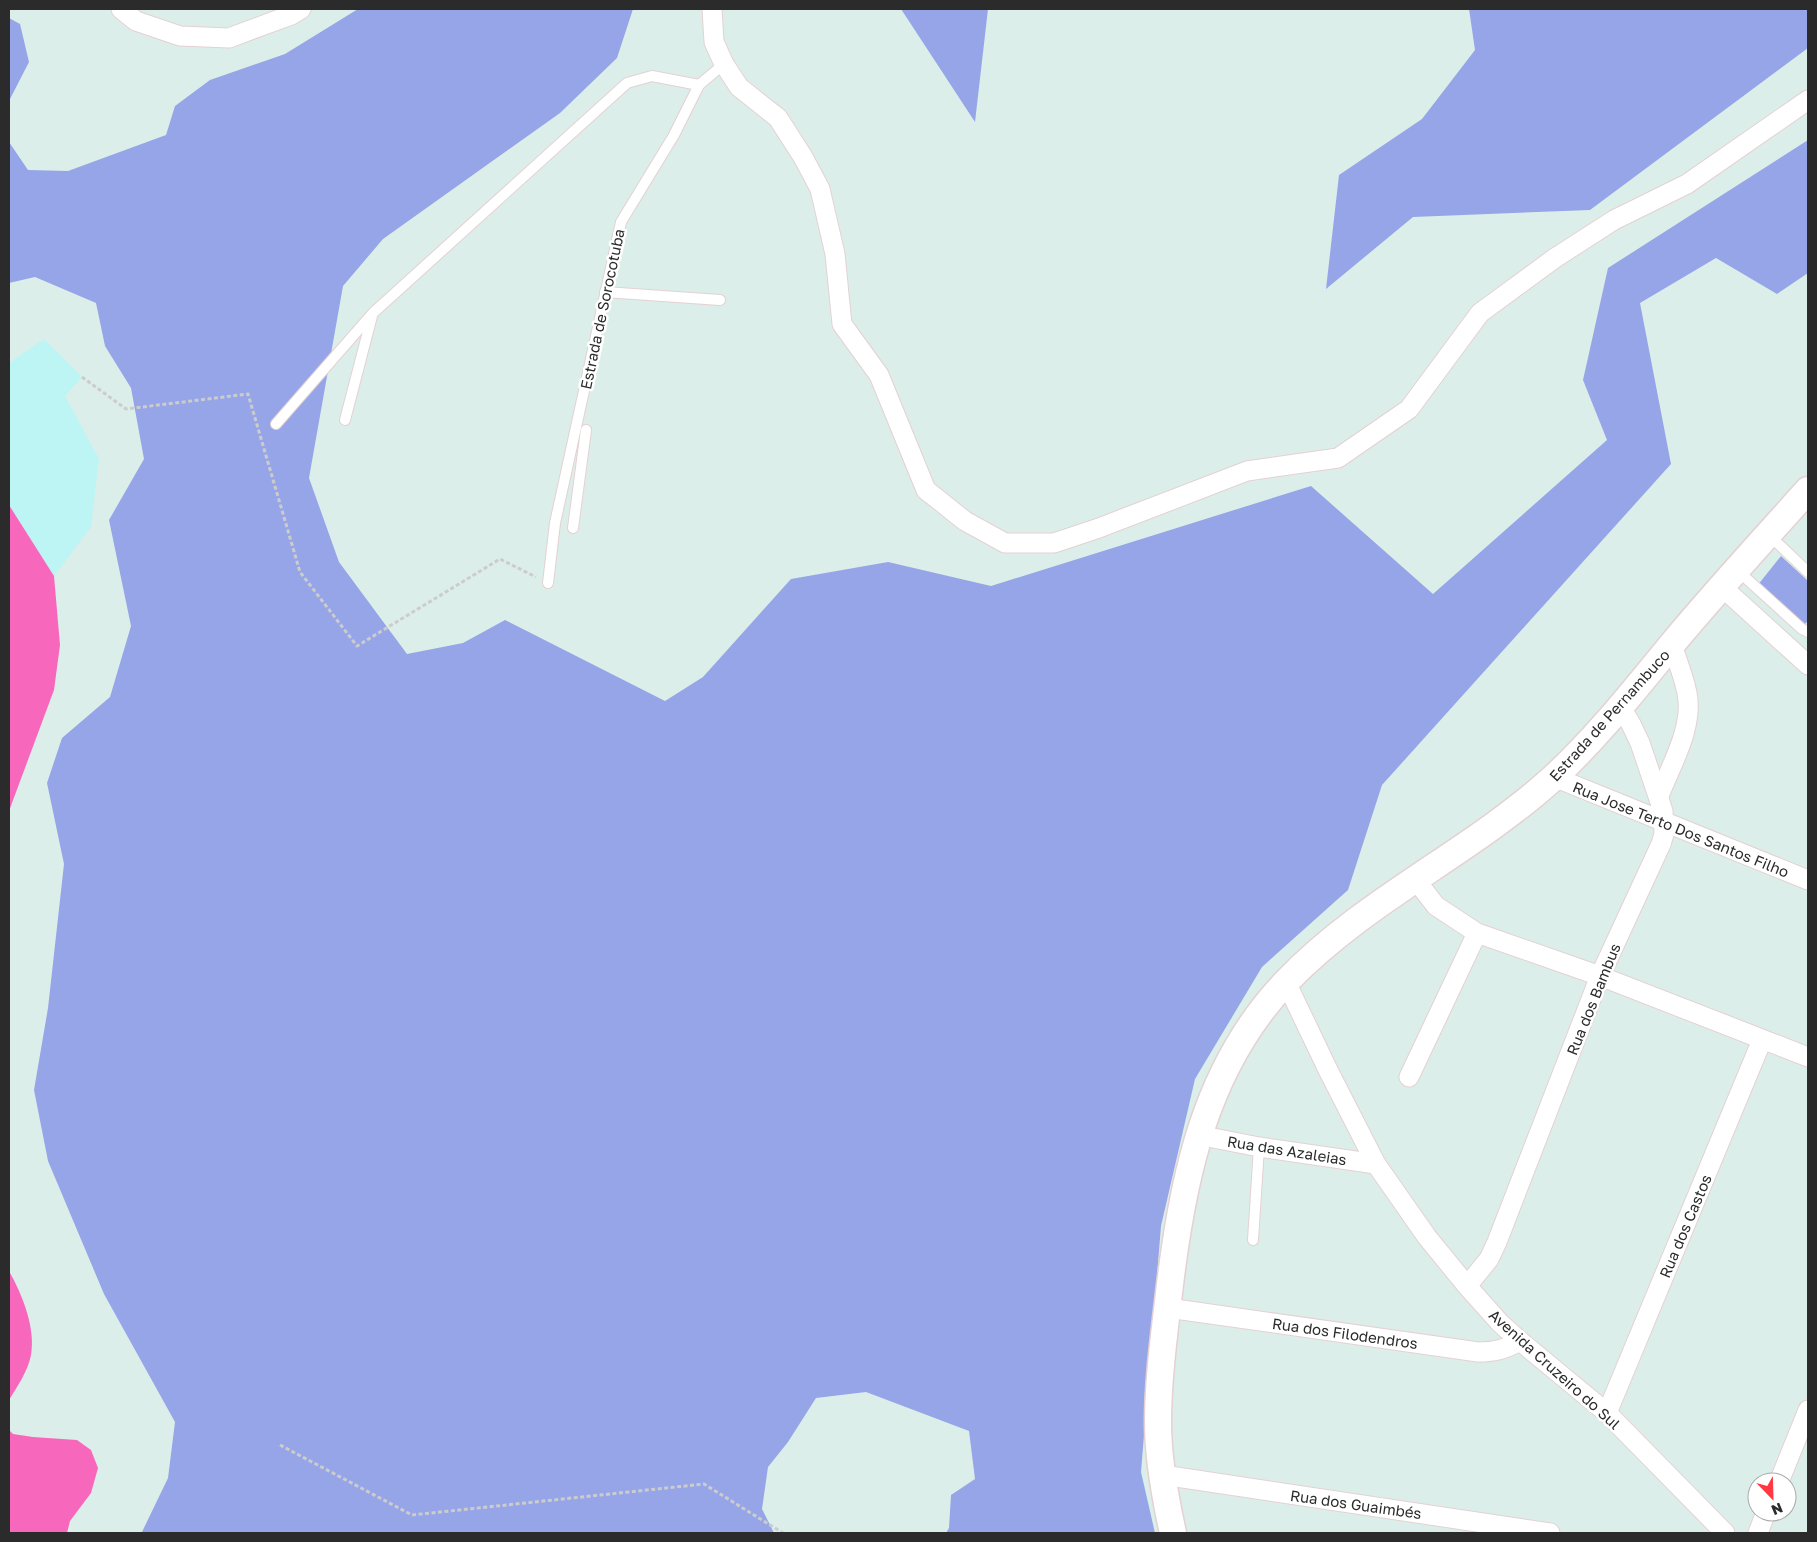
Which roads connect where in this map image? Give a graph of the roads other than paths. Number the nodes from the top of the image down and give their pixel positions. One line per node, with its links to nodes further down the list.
1 (121, 9): 2 (street)
2 (302, 9)
3 (712, 9): 4 (street)
4 (724, 64): 5 (lane, Estrada de Sorocotuba); 6 (street)
5 (699, 85): 7 (lane, Estrada de Sorocotuba); 9 (lane)
6 (1808, 100)
7 (605, 292): 8 (lane); 14 (lane, Estrada de Sorocotuba)
8 (720, 300)
9 (373, 313): 10 (lane); 11 (lane)
10 (345, 420)
11 (276, 424)
12 (586, 430): 15 (lane)
13 (1808, 490): 17 (main road, Estrada de Pernambuco)
14 (558, 509): 15 (lane); 20 (lane, Estrada de Sorocotuba)
15 (575, 510): 16 (lane)
16 (572, 528)
17 (1768, 534): 18 (lane); 19 (main road, Estrada de Pernambuco)
18 (1808, 572)
19 (1729, 578): 21 (lane); 22 (main road, Estrada de Pernambuco); 23 (street)
20 (548, 583)
21 (1808, 632)
22 (1672, 644): 24 (main road, Estrada de Pernambuco); 26 (street)
23 (1808, 666)
24 (1620, 706): 25 (main road, Estrada de Pernambuco); 26 (street, Rua dos Bambus)
25 (1554, 777): 27 (street, Rua Jose Terto Dos Santos Filho); 28 (main road, Estrada de Pernambuco)
26 (1659, 796): 27 (street, Rua dos Bambus)
27 (1664, 823): 29 (street, Rua Jose Terto Dos Santos Filho); 31 (street, Rua dos Bambus)
28 (1415, 879): 30 (street); 32 (main road, Estrada de Pernambuco)
29 (1808, 880)
30 (1477, 933): 31 (street); 35 (street)
31 (1600, 976): 33 (street); 40 (street, Rua dos Bambus)
32 (1286, 982): 36 (main road, Estrada de Pernambuco); 38 (street, Avenida Cruzeiro do Sul)
33 (1762, 1040): 34 (street); 44 (street, Rua dos Castos)
34 (1808, 1057)
35 (1409, 1077)
36 (1198, 1136): 37 (street, Rua das Azaleias); 41 (main road, Estrada de Pernambuco)
37 (1260, 1147): 38 (street, Rua das Azaleias); 39 (lane)
38 (1376, 1164): 40 (street, Avenida Cruzeiro do Sul)
39 (1253, 1240)
40 (1467, 1286): 42 (street, Avenida Cruzeiro do Sul)
41 (1168, 1308): 42 (street, Rua dos Filodendros); 46 (main road, Estrada de Pernambuco)
42 (1520, 1341): 44 (street, Avenida Cruzeiro do Sul)
43 (1808, 1410): 45 (street)
44 (1607, 1413): 47 (street, Avenida Cruzeiro do Sul)
45 (1783, 1472)
46 (1163, 1475): 48 (main road, Estrada de Pernambuco); 49 (street, Rua dos Guaimbés)
47 (1718, 1531)
48 (1173, 1533)
49 (1550, 1533)

